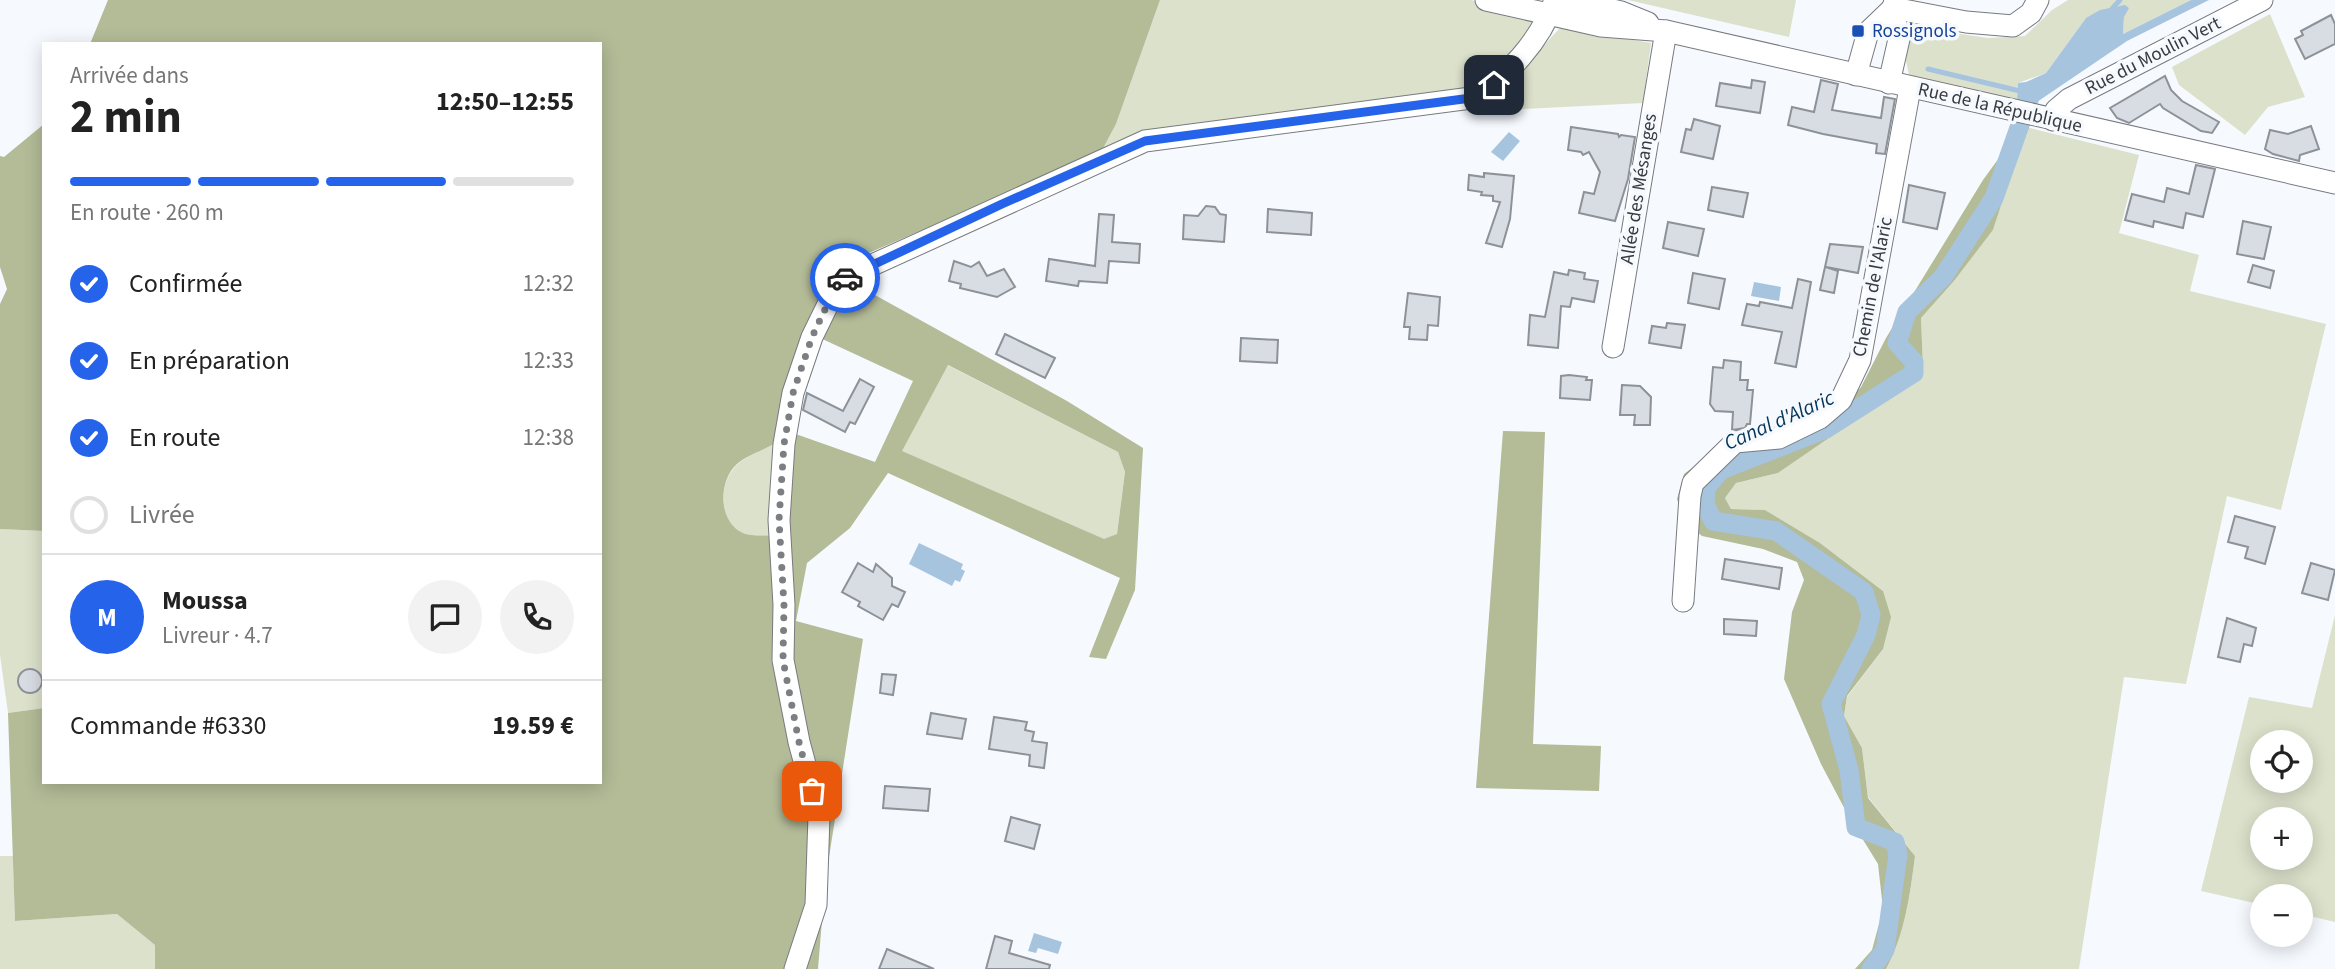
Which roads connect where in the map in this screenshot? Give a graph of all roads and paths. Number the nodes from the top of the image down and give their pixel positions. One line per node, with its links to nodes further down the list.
1 (1486, 0): 6 (street)
2 (1571, 0): 7 (street)
3 (2038, 0): 5 (street)
4 (2262, 0): 11 (street, Rue du Moulin Vert)
5 (1894, 4): 8 (street); 9 (street)
6 (1553, 7): 7 (street); 15 (street)
7 (1666, 31): 8 (street, Rue de la République); 13 (street, Allée des Mésanges)
8 (1856, 75): 9 (street, Rue de la République)
9 (1889, 83): 10 (street, Rue de la République)
10 (1910, 88): 11 (street, Rue de la République); 14 (street, Chemin de l'Alaric)
11 (2047, 118): 12 (street, Rue de la République)
12 (2335, 183)
13 (1613, 347)
14 (1683, 601)
15 (795, 969)

